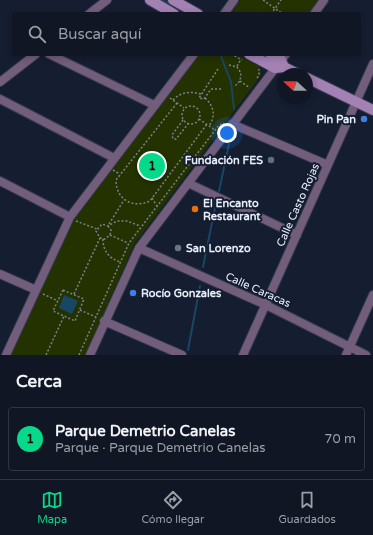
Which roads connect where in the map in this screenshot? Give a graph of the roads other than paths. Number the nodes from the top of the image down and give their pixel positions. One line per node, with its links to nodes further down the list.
1 (107, 0): 6 (street)
2 (150, 0): 7 (main road)
3 (173, 0): 8 (main road)
4 (234, 0): 9 (street)
5 (324, 0): 10 (street)
6 (92, 12)
7 (171, 12)
8 (194, 12)
9 (225, 12)
10 (315, 12)
11 (33, 56): 19 (street)
12 (53, 56): 22 (street)
13 (192, 56): 22 (street)
14 (273, 56): 16 (main road)
15 (245, 58): 16 (main road)
16 (282, 62): 24 (street)
17 (373, 64): 21 (street, Calle Casto Rojas)
18 (313, 81): 21 (main road)
19 (0, 82)
20 (0, 99): 25 (street)
21 (356, 102): 23 (main road); 26 (street, Calle Casto Rojas)
22 (154, 105): 25 (street)
23 (373, 110)
24 (230, 121): 26 (street); 28 (street)
25 (114, 158): 29 (street)
26 (328, 165): 30 (street, Calle Casto Rojas)
27 (0, 181): 29 (street)
28 (188, 183): 30 (street); 31 (street)
29 (73, 219): 33 (street)
30 (297, 235): 35 (street, Calle Casto Rojas)
31 (139, 248): 35 (street, Calle Caracas); 36 (street)
32 (0, 274): 33 (street)
33 (38, 293): 38 (street)
34 (373, 295): 37 (street)
35 (266, 305): 37 (street, Calle Caracas); 41 (street, Calle Casto Rojas)
36 (104, 321): 39 (street); 40 (street)
37 (350, 346): 42 (street); 43 (street, Calle Caracas)
38 (6, 355)
39 (90, 355)
40 (182, 355)
41 (243, 355)
42 (346, 355)
43 (366, 355)

